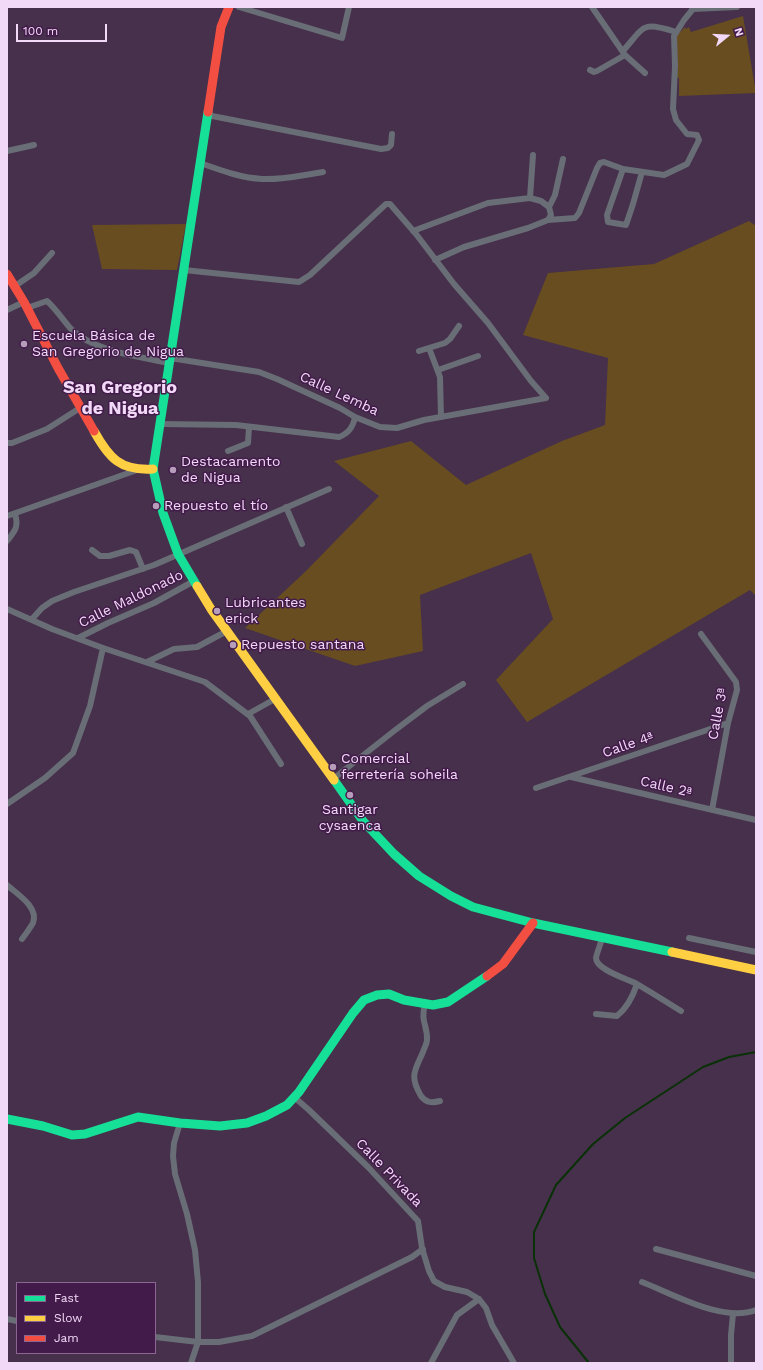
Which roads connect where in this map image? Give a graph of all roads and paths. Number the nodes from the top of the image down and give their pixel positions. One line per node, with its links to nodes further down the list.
1 (229, 7): 12 (street)
2 (239, 7): 3 (street)
3 (349, 7)
4 (592, 7): 9 (street)
5 (726, 7): 6 (street); 7 (street)
6 (737, 7)
7 (692, 8): 8 (street)
8 (676, 32): 9 (street); 21 (street)
9 (624, 53): 10 (street); 11 (street)
10 (590, 70)
11 (645, 73)
12 (207, 115): 13 (street); 18 (street)
13 (392, 134)
14 (34, 145): 15 (street)
15 (7, 151)
16 (533, 155): 22 (street)
17 (563, 159): 23 (street)
18 (200, 163): 20 (street); 28 (street)
19 (623, 169): 21 (street); 21 (street); 24 (street)
20 (323, 172)
21 (642, 172)
22 (530, 198): 23 (street); 25 (street)
23 (549, 207): 24 (street)
24 (548, 220): 27 (street)
25 (413, 231): 27 (street); 28 (street)
26 (52, 253): 29 (street)
27 (435, 260): 40 (street, Calle Lemba)
28 (184, 270): 36 (street)
29 (10, 281): 30 (street)
30 (26, 305): 31 (street); 36 (street, Calle Lemba); 38 (street)
31 (7, 310)
32 (459, 326): 33 (street)
33 (429, 348): 34 (street); 37 (street)
34 (419, 351)
35 (478, 356): 37 (street)
36 (170, 361): 39 (street, Calle Lemba); 41 (street)
37 (438, 370): 40 (street)
38 (80, 408): 43 (street); 46 (street)
39 (355, 417): 40 (street, Calle Lemba); 42 (street)
40 (441, 417)
41 (160, 424): 42 (street); 45 (street)
42 (249, 427): 44 (street)
43 (7, 443)
44 (228, 451)
45 (153, 469): 46 (street); 54 (street)
46 (137, 470): 49 (street)
47 (329, 489): 48 (street)
48 (286, 508): 52 (street); 54 (street)
49 (15, 514): 50 (street); 51 (street)
50 (7, 516)
51 (7, 540)
52 (302, 544)
53 (92, 550): 55 (street)
54 (178, 554): 55 (street); 56 (street)
55 (143, 569): 58 (street)
56 (194, 581): 59 (street); 61 (street, Calle Maldonado)
57 (7, 609): 58 (street)
58 (32, 619): 61 (street)
59 (227, 631): 63 (street); 65 (street)
60 (701, 634): 67 (street, Calle 3ª)
61 (78, 638): 62 (street)
62 (103, 648): 63 (street); 73 (street)
63 (146, 662): 66 (street)
64 (464, 684): 70 (street)
65 (275, 699): 66 (street); 70 (street)
66 (248, 714): 68 (street)
67 (728, 723): 69 (street, Calle 4ª); 74 (street, Calle 3ª)
68 (281, 764)
69 (571, 777): 71 (street, Calle 4ª); 74 (street, Calle 2ª)
70 (333, 779): 77 (street)
71 (536, 788)
72 (7, 795): 73 (street)
73 (9, 802)
74 (712, 810): 75 (street, Calle 2ª)
75 (756, 820)
76 (7, 885): 80 (street)
77 (533, 923): 78 (street); 84 (street)
78 (602, 937): 82 (street); 83 (street)
79 (690, 938): 81 (street)
80 (22, 939)
81 (756, 952)
82 (756, 970)
83 (637, 984): 85 (street); 86 (street)
84 (425, 1004): 87 (street); 88 (street)
85 (681, 1011)
86 (596, 1014)
87 (294, 1098): 90 (street); 92 (street, Calle Privada)
88 (440, 1101)
89 (7, 1119): 90 (street)
90 (180, 1123): 99 (street)
91 (656, 1249): 93 (street)
92 (423, 1250): 95 (street, Calle Privada); 99 (street)
93 (756, 1276)
94 (642, 1282): 97 (street)
95 (479, 1299): 101 (street); 102 (street)
96 (756, 1310): 97 (street)
97 (733, 1314): 103 (street)
98 (156, 1337): 99 (street)
99 (198, 1342): 100 (street)
100 (191, 1363)
101 (431, 1363)
102 (514, 1363)
103 (731, 1363)

